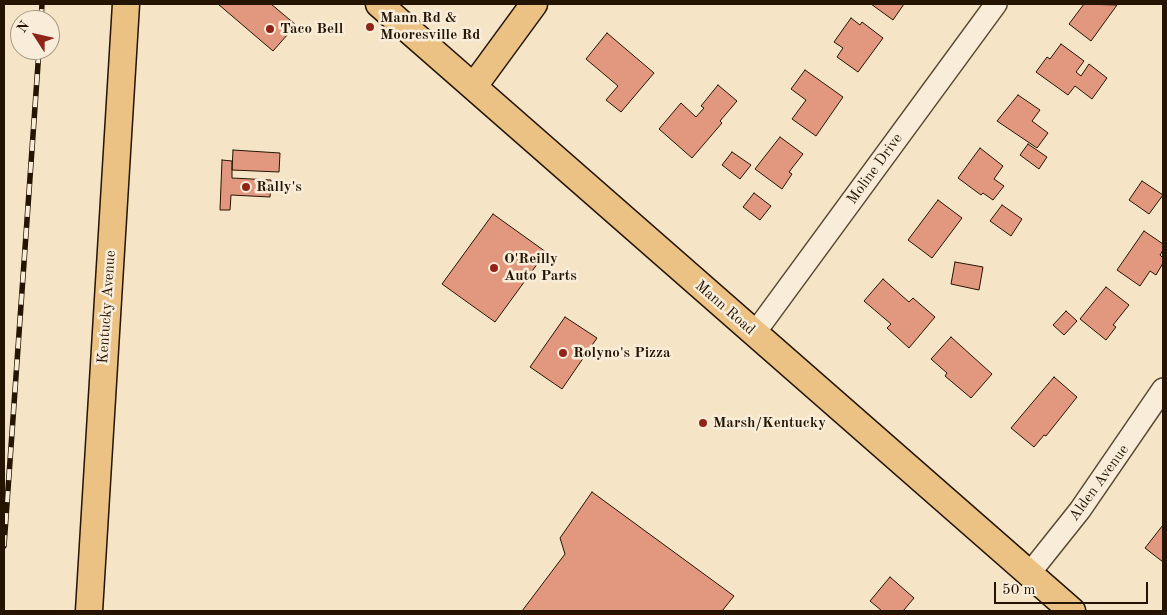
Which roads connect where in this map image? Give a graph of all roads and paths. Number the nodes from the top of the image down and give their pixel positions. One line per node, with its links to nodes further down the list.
1 (126, 4): 9 (main road, Kentucky Avenue)
2 (379, 4): 5 (main road, Mann Road)
3 (534, 4): 5 (main road)
4 (996, 4): 6 (street, Moline Drive)
5 (474, 86): 6 (main road, Mann Road)
6 (754, 334): 8 (main road, Mann Road)
7 (1163, 389): 8 (street, Alden Avenue)
8 (1029, 574): 10 (main road, Mann Road)
9 (90, 611)
10 (1072, 611)

